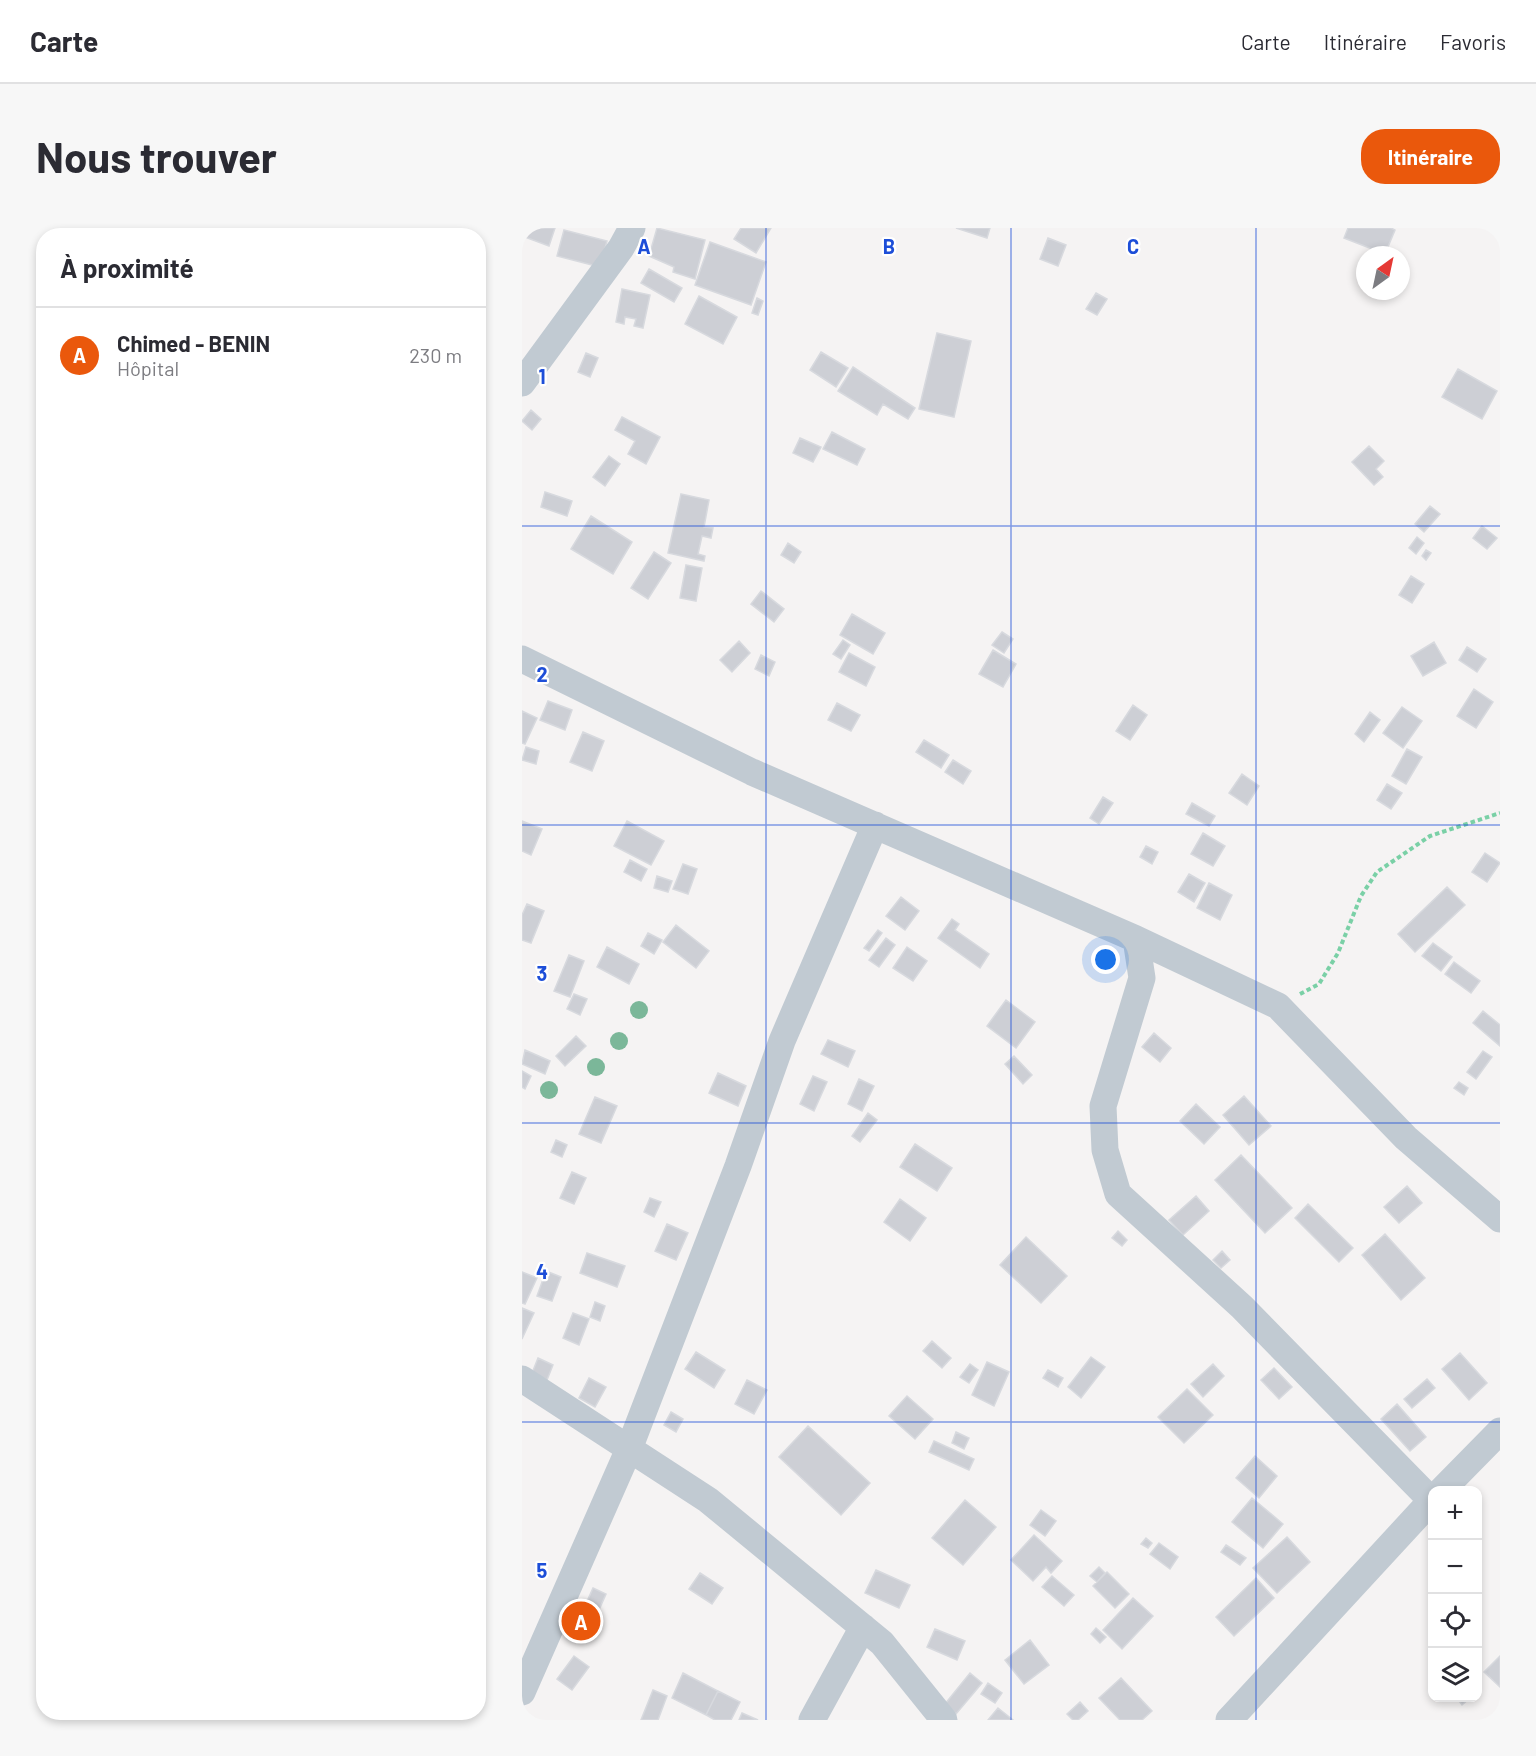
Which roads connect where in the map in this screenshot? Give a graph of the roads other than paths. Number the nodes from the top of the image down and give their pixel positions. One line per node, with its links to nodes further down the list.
1 (632, 228): 2 (street)
2 (522, 383)
3 (522, 659): 4 (street)
4 (875, 825): 5 (street); 9 (street)
5 (1136, 939): 6 (street); 11 (street)
6 (1500, 1219)
7 (522, 1379): 9 (street)
8 (1500, 1431): 10 (street)
9 (629, 1449): 13 (street); 14 (street)
10 (1447, 1486)
11 (1428, 1497)
12 (1428, 1505): 17 (street)
13 (863, 1628): 15 (street); 16 (street)
14 (523, 1686)
15 (812, 1720)
16 (944, 1720)
17 (1229, 1720)

